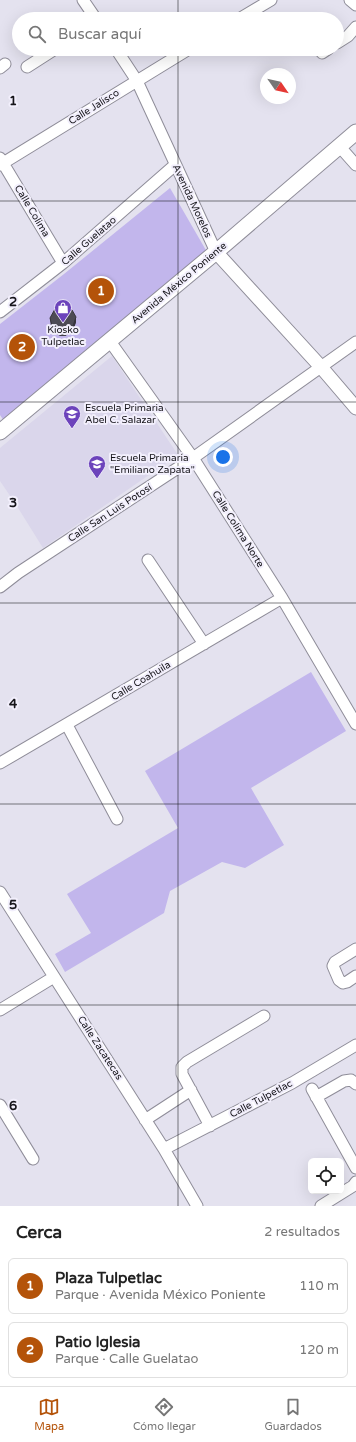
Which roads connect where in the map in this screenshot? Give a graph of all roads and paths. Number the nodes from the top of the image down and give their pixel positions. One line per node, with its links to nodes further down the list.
1 (83, 0): 5 (street)
2 (271, 0): 6 (street)
3 (350, 0): 4 (street)
4 (356, 5)
5 (91, 12)
6 (251, 12)
7 (356, 27): 8 (street)
8 (344, 39)
9 (44, 56): 12 (street)
10 (120, 56): 13 (street, Avenida Morelos)
11 (177, 56): 13 (street, Calle Jalisco)
12 (26, 67)
13 (136, 81): 16 (street, Calle Jalisco); 17 (street, Avenida Morelos)
14 (356, 132): 15 (main road, Avenida México Poniente)
15 (340, 147): 18 (street); 19 (main road, Avenida México Poniente)
16 (1, 162): 20 (street, Calle Colima)
17 (175, 165): 19 (street, Avenida Morelos); 20 (street, Calle Guelatao)
18 (356, 165)
19 (216, 252): 22 (main road, Avenida México Poniente); 24 (street, Avenida Morelos)
20 (63, 264): 21 (street, Calle Guelatao)
21 (0, 312)
22 (109, 340): 26 (main road, Avenida México Poniente); 27 (street, Calle Colima Norte)
23 (356, 342): 24 (street, Calle San Luis Potosí)
24 (321, 366): 25 (street, Avenida Morelos); 27 (street, Calle San Luis Potosí)
25 (356, 408)
26 (0, 432)
27 (193, 458): 29 (street, Calle San Luis Potosí); 30 (street, Calle Colima Norte)
28 (148, 560): 31 (street)
29 (0, 587)
30 (282, 598): 31 (street, Calle Coahuila); 33 (street, Calle Colima Norte)
31 (204, 644): 34 (street, Calle Coahuila)
32 (356, 702): 33 (street)
33 (346, 708): 35 (street, Calle Colima Norte)
34 (67, 724): 36 (street, Calle Coahuila); 37 (street)
35 (356, 724)
36 (0, 763)
37 (117, 819)
38 (0, 892): 41 (street, Calle Zacatecas)
39 (356, 949): 40 (street)
40 (356, 976)
41 (54, 977): 42 (street); 48 (street, Calle Zacatecas)
42 (0, 1010)
43 (264, 1016): 46 (street)
44 (356, 1045): 49 (street, Calle Tulpetlac)
45 (356, 1084): 52 (street)
46 (191, 1090): 48 (street); 49 (street)
47 (0, 1104): 51 (street)
48 (145, 1120): 50 (street, Calle Zacatecas)
49 (210, 1126): 50 (street, Calle Tulpetlac)
50 (164, 1150): 54 (street, Calle Zacatecas)
51 (33, 1159)
52 (356, 1168)
53 (356, 1182): 55 (street)
54 (197, 1206)
55 (321, 1206)

